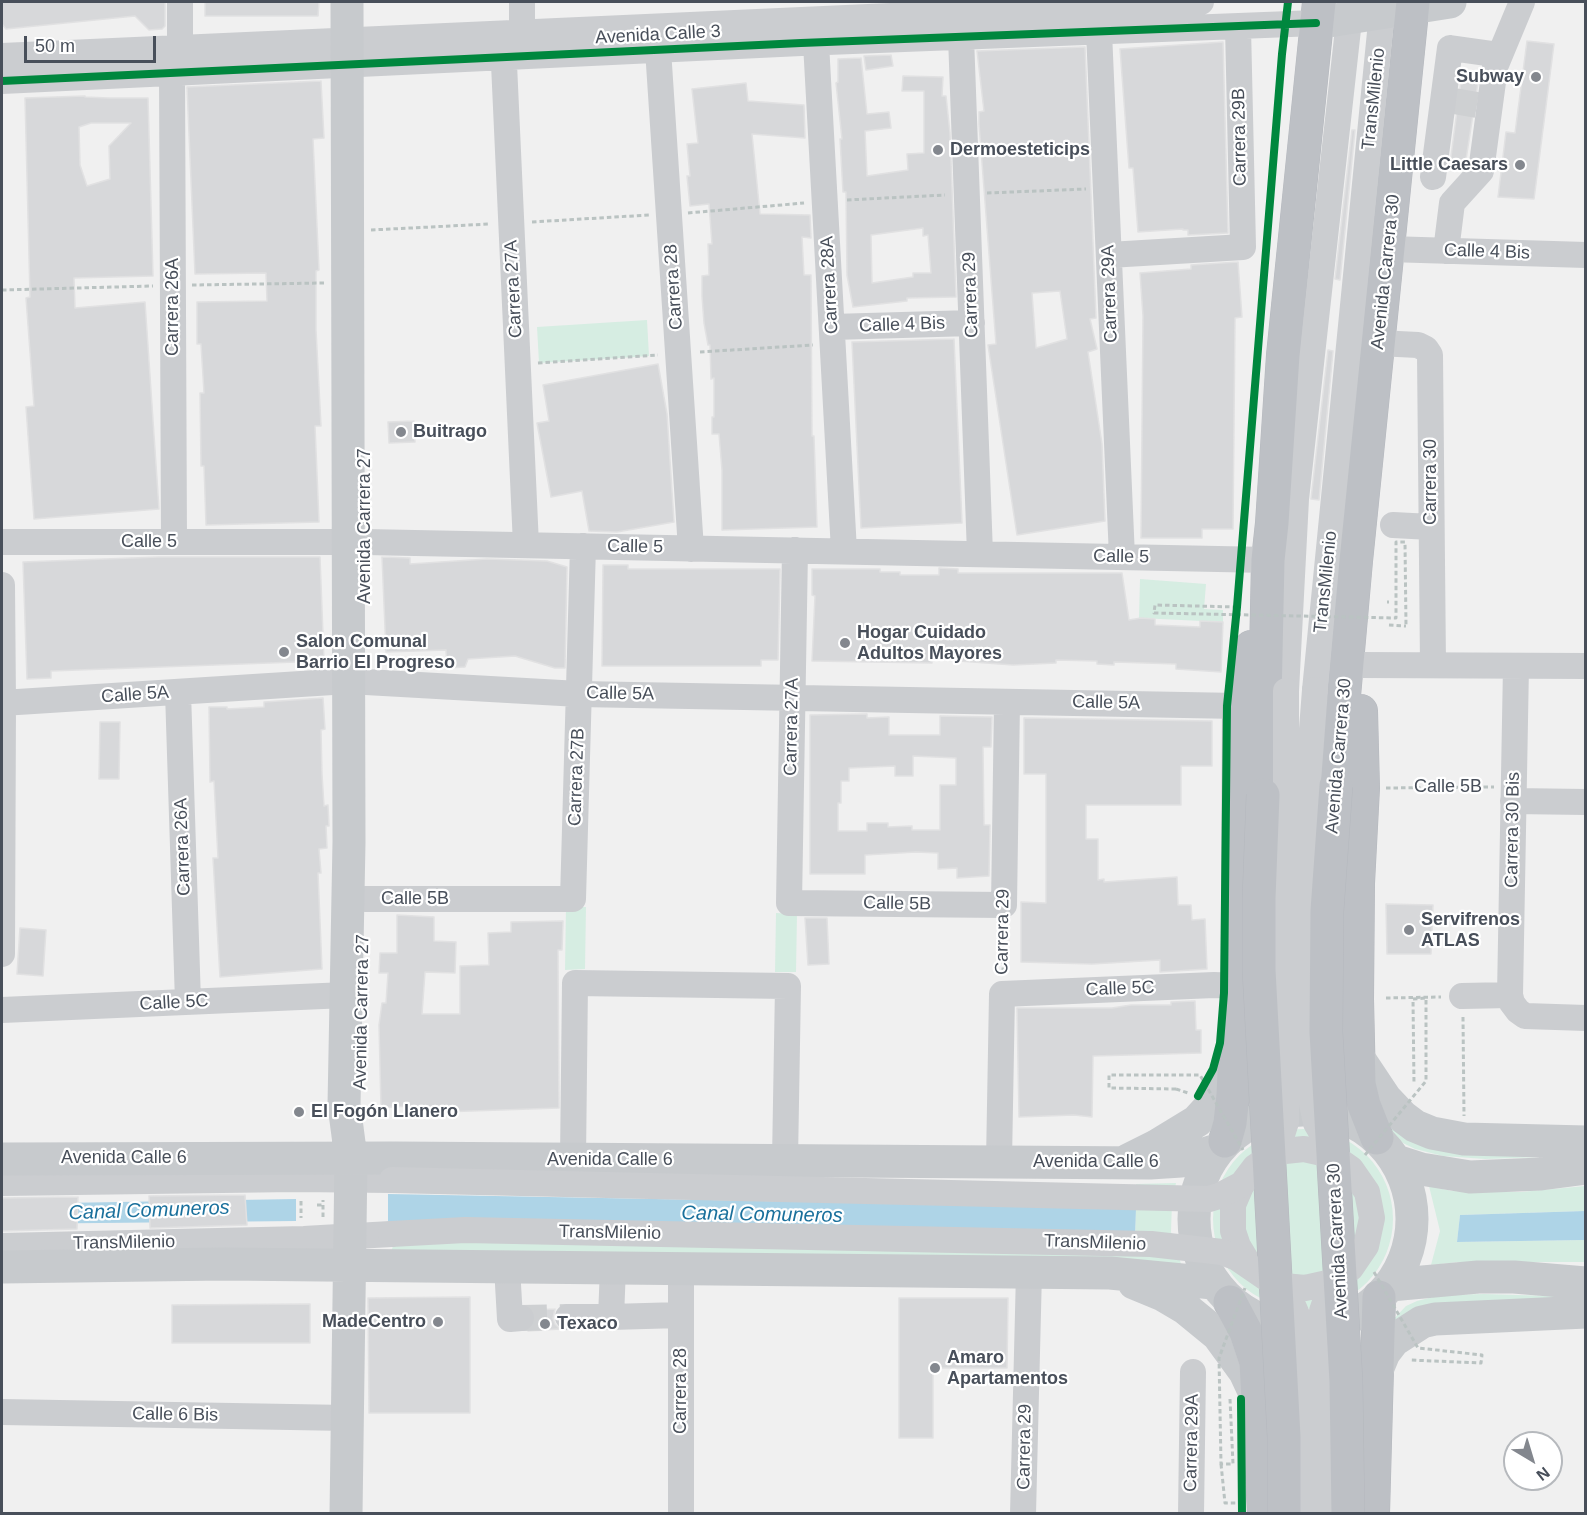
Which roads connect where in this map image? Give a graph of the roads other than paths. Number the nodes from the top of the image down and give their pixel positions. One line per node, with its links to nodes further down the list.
1 (180, 2): 20 (street)
2 (346, 2): 21 (main road, Avenida Carrera 27)
3 (365, 2): 21 (main road, Avenida Carrera 27)
4 (522, 2): 16 (street, Carrera 27A)
5 (1201, 2): 8 (street, Avenida Calle 3)
6 (1450, 2): 9 (main road, Avenida Calle 3)
7 (1522, 2): 22 (street)
8 (1011, 6): 10 (street, Avenida Calle 3)
9 (1398, 6): 11 (main road, Avenida Calle 3); 27 (highway, Avenida Carrera 30); 86 (street, TransMilenio, bridge)
10 (880, 9): 15 (street, Avenida Calle 3)
11 (1350, 10): 13 (main road, Avenida Calle 3); 85 (street, TransMilenio, bridge)
12 (765, 11): 15 (street, Avenida Calle 3); 19 (street, Avenida Calle 3)
13 (1317, 12): 14 (street, Avenida Calle 3); 51 (highway)
14 (1238, 27): 17 (street, Avenida Calle 3); 34 (street, Carrera 29B)
15 (816, 30): 18 (street, Avenida Calle 3); 19 (street, Avenida Calle 3); 37 (street, Carrera 28A)
16 (512, 32): 19 (street, Avenida Calle 3); 21 (street, Avenida Calle 3); 24 (street, Carrera 27A)
17 (1099, 32): 18 (street, Avenida Calle 3); 34 (street, Carrera 29A)
18 (961, 37): 36 (street, Carrera 29)
19 (657, 38): 24 (street, Avenida Calle 3); 46 (street, Carrera 28)
20 (180, 47): 21 (street, Avenida Calle 3); 23 (street, Avenida Calle 3)
21 (356, 52): 24 (street, Avenida Calle 3); 25 (street, Avenida Calle 3); 43 (main road, Avenida Carrera 27); 43 (main road, Avenida Carrera 27)
22 (1500, 55): 28 (street); 28 (street)
23 (2, 56)
24 (504, 57): 44 (street, Carrera 27A)
25 (172, 73): 26 (street, Avenida Calle 3); 42 (street, Carrera 26A)
26 (2, 81)
27 (1405, 82): 28 (street); 29 (highway, Avenida Carrera 30)
28 (1466, 103): 30 (street); 31 (street)
29 (1396, 174): 30 (street); 32 (highway, Avenida Carrera 30)
30 (1433, 177): 31 (street)
31 (1472, 181): 33 (street)
32 (1388, 249): 33 (street, Calle 4 Bis); 38 (highway, Avenida Carrera 30)
33 (1446, 251): 35 (street, Calle 4 Bis)
34 (1108, 255): 50 (street, Carrera 29A)
35 (1586, 255)
36 (972, 323): 37 (street, Calle 4 Bis); 49 (street, Carrera 29)
37 (832, 327): 48 (street, Carrera 28A)
38 (1378, 343): 40 (street, Carrera 30); 52 (highway, Avenida Carrera 30)
39 (1393, 525): 40 (street)
40 (1431, 527): 55 (street, Carrera 30)
41 (2, 542): 42 (street, Calle 5)
42 (174, 542): 43 (street, Calle 5)
43 (357, 542): 44 (street, Calle 5); 58 (main road, Avenida Carrera 27)
44 (526, 545): 45 (street, Calle 5)
45 (583, 546): 46 (street, Calle 5); 60 (street, Carrera 27B)
46 (691, 549): 47 (street, Calle 5)
47 (795, 550): 48 (street, Calle 5); 61 (street, Carrera 27A)
48 (844, 551): 49 (street, Calle 5)
49 (980, 554): 50 (street, Calle 5)
50 (1122, 557): 51 (street, Calle 5)
51 (1268, 560): 64 (highway); 125 (highway, bridge)
52 (1356, 561): 54 (highway); 128 (highway, Avenida Carrera 30, bridge)
53 (2, 585): 63 (street)
54 (1360, 665): 55 (street); 80 (highway)
55 (1433, 665): 56 (street)
56 (1516, 666): 57 (street); 65 (street, Carrera 30 Bis)
57 (1586, 666)
58 (357, 682): 59 (street, Calle 5A); 60 (street, Calle 5A); 67 (main road, Avenida Carrera 27); 74 (main road, Avenida Carrera 27)
59 (178, 692): 63 (street, Calle 5A); 77 (street, Carrera 26A)
60 (579, 693): 61 (street, Calle 5A); 68 (street, Carrera 27B)
61 (792, 698): 62 (street, Calle 5A); 69 (street, Carrera 27A)
62 (1007, 702): 64 (street, Calle 5A); 70 (street, Carrera 29)
63 (2, 703): 71 (street)
64 (1239, 706): 72 (highway)
65 (1513, 794): 66 (street); 75 (street, Carrera 30 Bis)
66 (1586, 802)
67 (365, 899): 68 (street, Calle 5B); 93 (main road, Avenida Carrera 27)
68 (573, 899)
69 (789, 903): 70 (street, Calle 5B)
70 (1004, 905)
71 (2, 954)
72 (1238, 986): 73 (street, Calle 5C); 81 (highway)
73 (1002, 994): 90 (street, Carrera 29)
74 (346, 995): 77 (street, Calle 5C); 93 (main road, Avenida Carrera 27)
75 (1509, 995): 76 (street); 79 (street)
76 (1462, 996)
77 (188, 1002): 78 (street, Calle 5C)
78 (2, 1010)
79 (1586, 1018)
80 (1359, 1059): 82 (main road); 84 (highway)
81 (1222, 1070): 83 (highway); 91 (main road)
82 (1586, 1142)
83 (1221, 1145): 84 (main road); 91 (main road, Avenida Calle 6); 109 (main road)
84 (1379, 1152): 92 (main road); 108 (main road)
85 (1271, 1156): 86 (street, TransMilenio, bridge); 95 (street, TransMilenio, bridge)
86 (1337, 1158): 105 (street, TransMilenio, bridge)
87 (2, 1159): 93 (main road, Avenida Calle 6)
88 (573, 1160): 89 (main road, Avenida Calle 6); 89 (street); 93 (main road, Avenida Calle 6)
89 (785, 1160): 90 (main road, Avenida Calle 6)
90 (999, 1161): 91 (main road, Avenida Calle 6)
91 (1124, 1162)
92 (1586, 1168)
93 (342, 1178): 94 (street, TransMilenio); 95 (street, TransMilenio, bridge); 96 (main road, Avenida Carrera 27)
94 (2, 1183)
95 (1242, 1184): 98 (street, TransMilenio, bridge)
96 (341, 1241): 97 (street, TransMilenio); 98 (street, TransMilenio, bridge); 99 (main road); 100 (main road); 119 (main road, Avenida Carrera 27)
97 (2, 1246)
98 (1250, 1266): 106 (street, TransMilenio, bridge)
99 (2, 1267)
100 (507, 1267): 101 (main road); 114 (street)
101 (613, 1268): 102 (main road); 113 (street)
102 (681, 1268): 103 (main road); 111 (street, Carrera 28)
103 (1029, 1272): 104 (main road); 123 (street, Carrera 29)
104 (1110, 1273): 109 (main road); 117 (main road)
105 (1341, 1276): 106 (street, TransMilenio, bridge); 127 (street, TransMilenio, bridge)
106 (1272, 1282): 126 (street, TransMilenio, bridge)
107 (1586, 1283): 108 (main road)
108 (1381, 1285): 109 (main road); 115 (highway)
109 (1222, 1293): 117 (highway)
110 (1586, 1312): 115 (main road)
111 (680, 1315): 113 (street); 122 (street, Carrera 28)
112 (568, 1317): 113 (street)
113 (611, 1317)
114 (521, 1318)
115 (1377, 1370): 129 (highway)
116 (1193, 1372): 124 (street, Carrera 29A)
117 (1258, 1400): 120 (highway)
118 (2, 1412): 119 (street, Calle 6 Bis)
119 (348, 1418): 121 (main road, Avenida Carrera 27)
120 (1250, 1503)
121 (346, 1514)
122 (681, 1514)
123 (1023, 1514)
124 (1191, 1514)
125 (1284, 1514)
126 (1307, 1514)
127 (1327, 1514)
128 (1348, 1514)
129 (1373, 1514)

